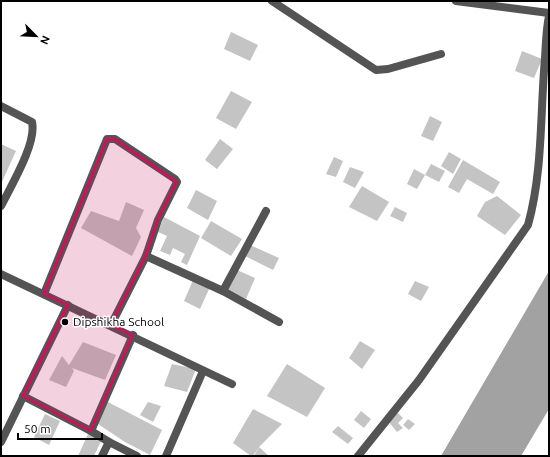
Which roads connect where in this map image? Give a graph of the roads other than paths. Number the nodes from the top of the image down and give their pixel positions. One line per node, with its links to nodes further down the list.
1 (272, 1): 4 (street)
2 (456, 1): 3 (street)
3 (549, 14): 25 (street)
4 (441, 54)
5 (1, 106): 6 (street)
6 (1, 206)
7 (266, 211): 10 (street)
8 (146, 256): 10 (street); 11 (street); 14 (street)
9 (1, 274): 11 (street)
10 (224, 291): 13 (street)
11 (44, 294): 12 (street)
12 (68, 305): 14 (street); 18 (street)
13 (279, 322)
14 (111, 325): 15 (street)
15 (133, 336): 16 (street); 19 (street)
16 (203, 371): 17 (street); 24 (street)
17 (232, 384)
18 (23, 396): 19 (street); 20 (street)
19 (91, 431): 21 (street)
20 (1, 442)
21 (109, 442): 22 (street); 23 (street)
22 (102, 456)
23 (137, 456)
24 (166, 456)
25 (358, 456)

